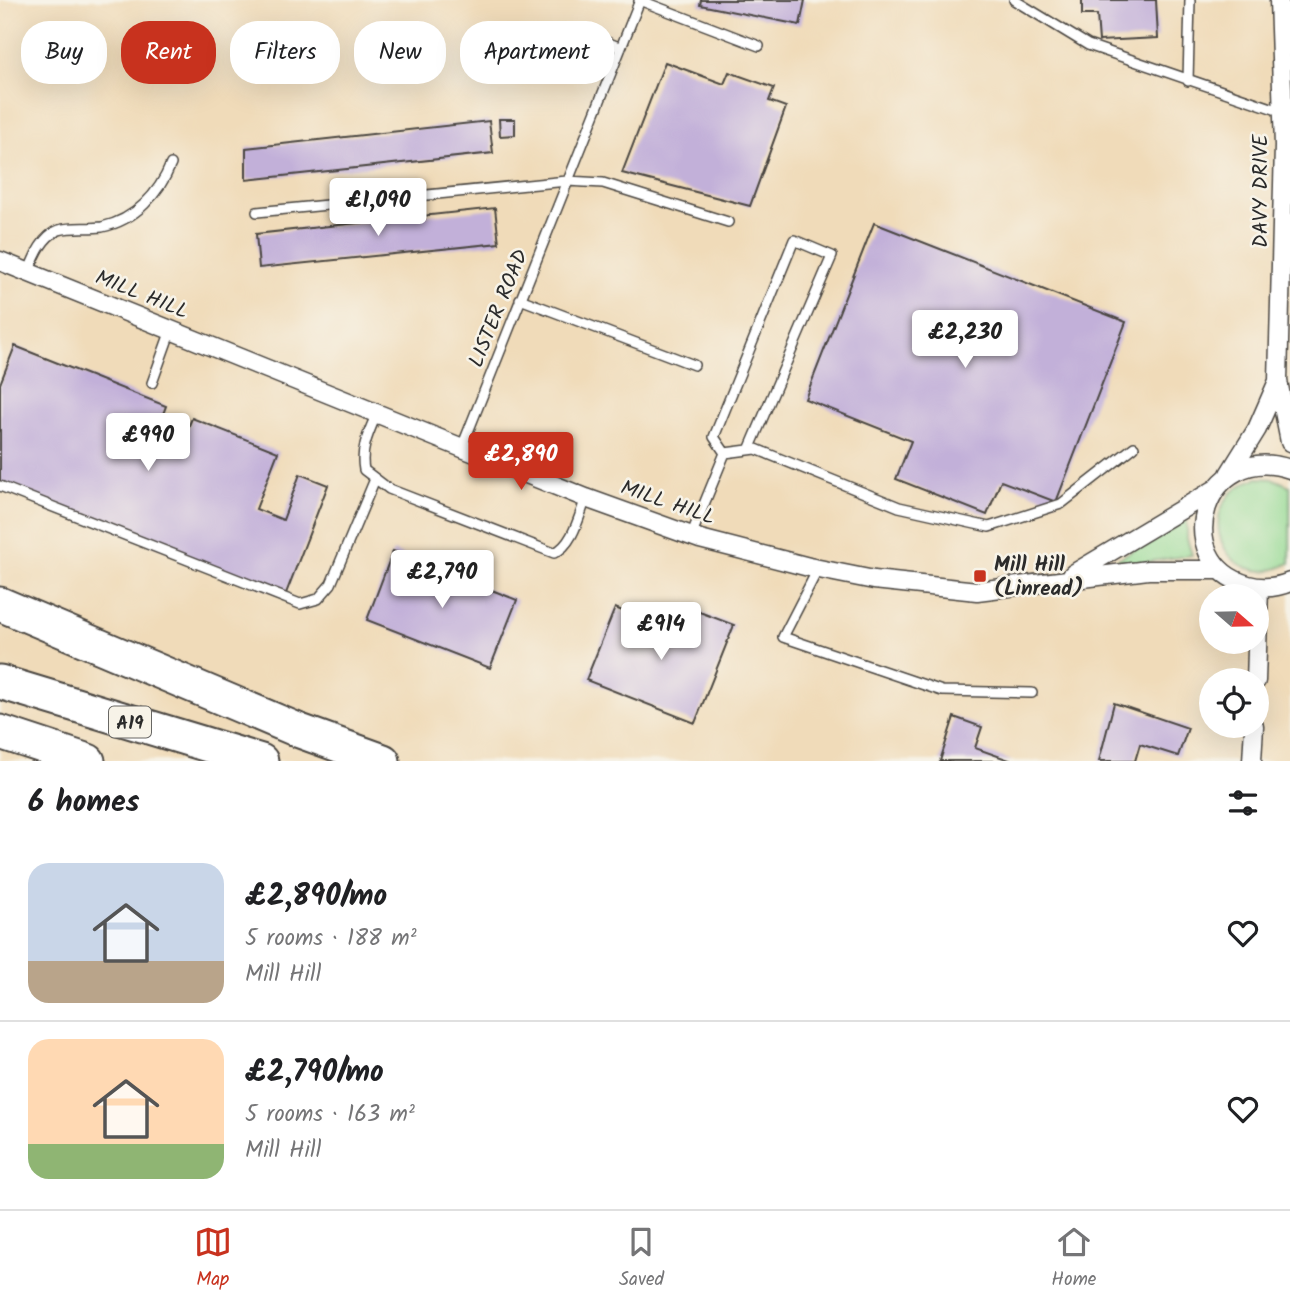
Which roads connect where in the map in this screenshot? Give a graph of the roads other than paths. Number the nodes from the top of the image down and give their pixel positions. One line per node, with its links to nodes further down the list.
1 (640, 0): 7 (lane); 8 (lane, LISTER ROAD)
2 (1014, 0): 9 (lane)
3 (1190, 0): 9 (lane)
4 (1279, 0): 5 (street, DAVY DRIVE)
5 (1285, 23): 10 (street, DAVY DRIVE)
6 (614, 45): 8 (lane)
7 (759, 46)
8 (621, 48): 12 (lane, LISTER ROAD)
9 (1188, 81): 10 (lane)
10 (1283, 112): 20 (street, DAVY DRIVE)
11 (171, 164): 16 (lane)
12 (567, 181): 13 (lane); 14 (lane); 17 (lane, LISTER ROAD)
13 (257, 212)
14 (728, 222)
15 (0, 261): 16 (street, MILL HILL)
16 (28, 272): 18 (street, MILL HILL)
17 (520, 299): 19 (lane); 24 (lane, LISTER ROAD)
18 (171, 330): 21 (lane); 22 (street, MILL HILL)
19 (694, 365)
20 (1278, 381): 23 (street, DAVY DRIVE); 29 (street, DAVY DRIVE)
21 (152, 383)
22 (377, 412): 24 (street, MILL HILL); 30 (lane)
23 (1290, 442)
24 (462, 447): 33 (street, MILL HILL)
25 (1134, 447): 26 (lane)
26 (749, 450): 27 (lane); 27 (lane)
27 (725, 453): 34 (lane)
28 (1290, 468): 29 (street)
29 (1229, 475): 32 (street)
30 (374, 479): 31 (lane); 33 (lane)
31 (0, 486)
32 (1214, 490): 36 (street); 37 (street, MILL HILL)
33 (586, 498): 34 (street, MILL HILL)
34 (691, 536): 35 (street, MILL HILL)
35 (818, 569): 37 (street, MILL HILL); 43 (lane)
36 (1220, 570): 37 (street, MILL HILL); 39 (street)
37 (1067, 578)
38 (1290, 582): 40 (street)
39 (1245, 584)
40 (1269, 586)
41 (0, 604): 48 (highway)
42 (0, 682): 47 (highway, A19)
43 (1032, 693)
44 (0, 732): 46 (highway, A19)
45 (1253, 738): 49 (street)
46 (88, 761)
47 (261, 761)
48 (383, 761)
49 (1252, 761)

